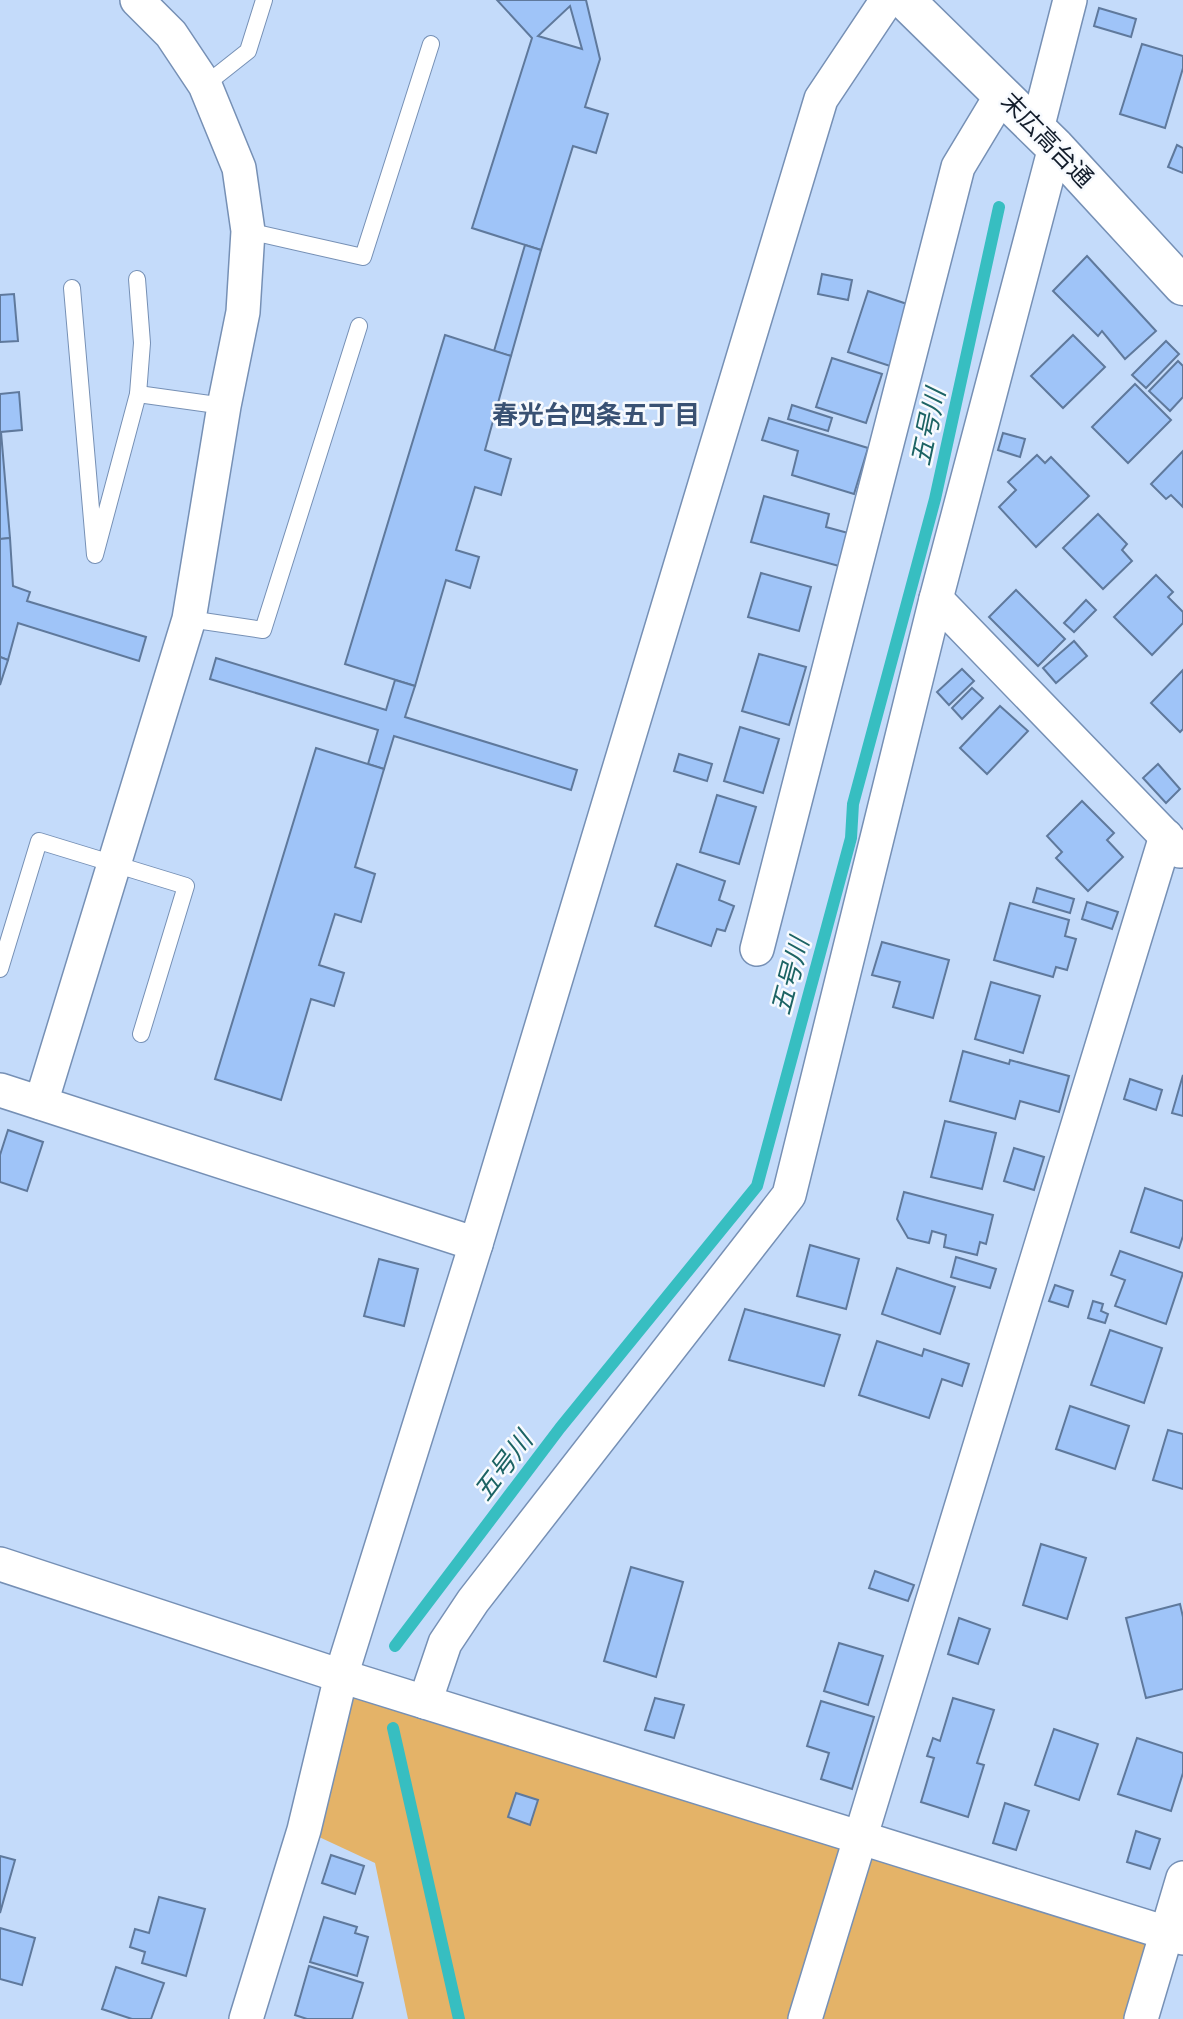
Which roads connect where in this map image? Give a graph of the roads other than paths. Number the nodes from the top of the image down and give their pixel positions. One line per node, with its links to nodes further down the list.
1 (137, 0): 7 (street)
2 (264, 0): 7 (lane)
3 (887, 0): 26 (street)
4 (905, 0): 8 (street, 末広高台通)
5 (1070, 0): 9 (street)
6 (430, 44): 10 (lane)
7 (205, 85): 10 (street)
8 (1002, 94): 9 (street, 末広高台通); 21 (street)
9 (1046, 138): 12 (street, 末広高台通); 17 (street)
10 (248, 232): 16 (street)
11 (137, 279): 15 (lane)
12 (1183, 286)
13 (72, 288): 15 (lane)
14 (359, 326): 18 (lane)
15 (138, 394): 16 (lane)
16 (224, 406): 18 (street)
17 (936, 599): 19 (street); 29 (street)
18 (189, 619): 20 (street)
19 (1175, 844): 30 (street)
20 (114, 864): 22 (lane); 23 (lane); 25 (street)
21 (757, 949)
22 (0, 969)
23 (141, 1034)
24 (0, 1090): 25 (street)
25 (41, 1103): 26 (street)
26 (476, 1244): 28 (street)
27 (0, 1564): 28 (street)
28 (341, 1676): 29 (street); 33 (street)
29 (425, 1702): 30 (street)
30 (860, 1839): 32 (street); 34 (street)
31 (1183, 1878): 32 (street)
32 (1175, 1935): 35 (street)
33 (246, 2019)
34 (805, 2019)
35 (1141, 2019)

